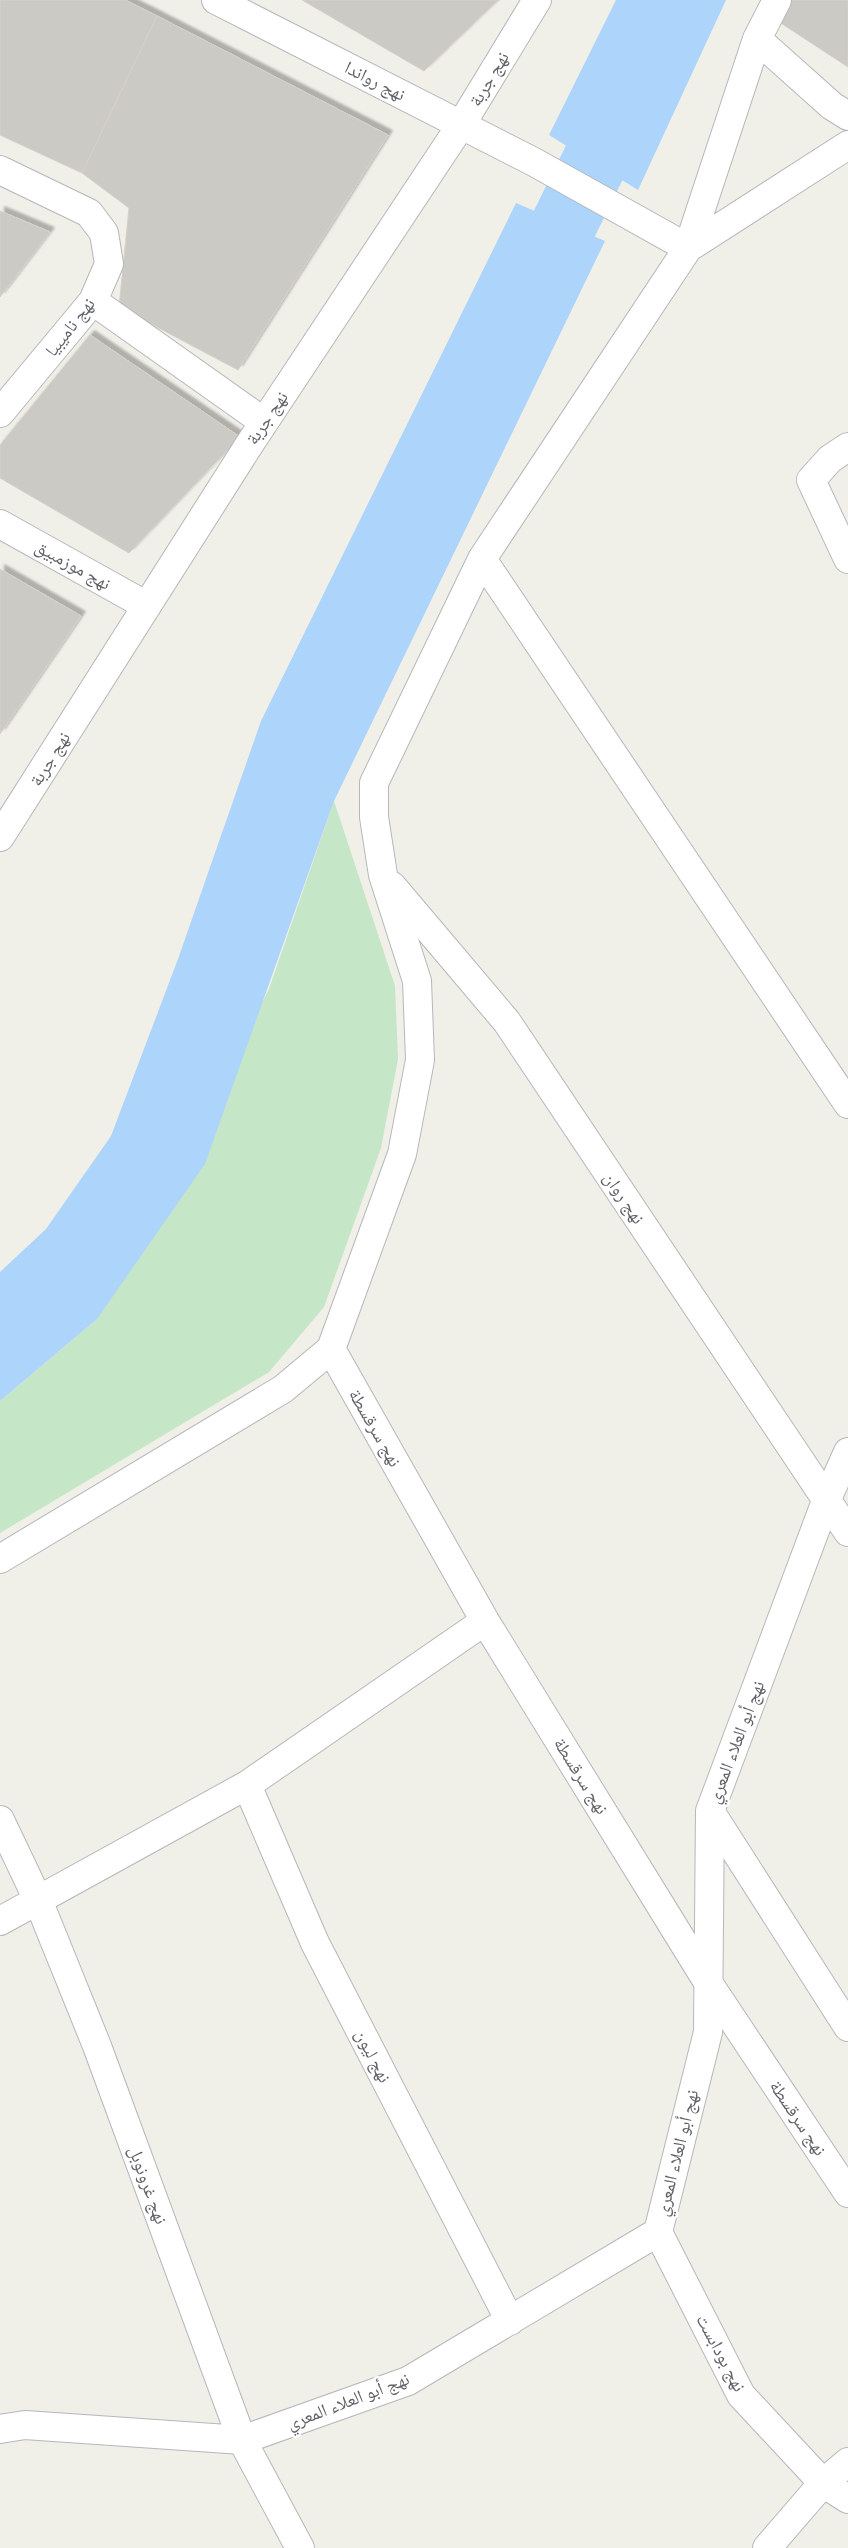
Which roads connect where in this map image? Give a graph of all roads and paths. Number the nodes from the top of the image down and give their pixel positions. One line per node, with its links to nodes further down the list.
1 (216, 0): 6 (street, نهج رواندا)
2 (537, 0): 6 (street, نهج جربة)
3 (777, 0): 4 (street)
4 (757, 39): 5 (street); 9 (street)
5 (848, 116)
6 (461, 125): 9 (street, نهج رواندا); 12 (street, نهج جربة)
7 (848, 145): 9 (street)
8 (0, 170): 10 (street, نهج ناميبيا)
9 (688, 248): 15 (street)
10 (93, 301): 11 (street, نهج ناميبيا); 12 (street)
11 (0, 413)
12 (264, 422): 17 (street, نهج جربة)
13 (839, 453): 16 (street)
14 (0, 524): 17 (street, نهج موزمبيق)
15 (482, 559): 19 (street); 20 (street)
16 (848, 559)
17 (147, 606): 18 (street, نهج جربة)
18 (0, 837)
19 (384, 875): 21 (street); 23 (street, نهج روان)
20 (848, 1104)
21 (331, 1349): 25 (street); 26 (street, نهج سرقسطة)
22 (848, 1452): 23 (street, نهج أبو العلاء المعري)
23 (826, 1502): 24 (street, نهج روان); 28 (street, نهج أبو العلاء المعري)
24 (848, 1532)
25 (0, 1559)
26 (485, 1621): 27 (street); 32 (street, نهج سرقسطة)
27 (247, 1785): 30 (street); 36 (street, نهج ليون)
28 (710, 1811): 32 (street, نهج أبو العلاء المعري); 33 (street)
29 (0, 1820): 30 (street, نهج غرونوبل)
30 (38, 1900): 31 (street); 38 (street, نهج غرونوبل)
31 (0, 1921)
32 (709, 1984): 34 (street, نهج سرقسطة); 35 (street, نهج أبو العلاء المعري)
33 (848, 2027)
34 (848, 2193)
35 (658, 2232): 36 (street, نهج أبو العلاء المعري); 40 (street, نهج بودابست)
36 (510, 2321): 38 (street, نهج أبو العلاء المعري)
37 (0, 2429): 38 (street, نهج أبو العلاء المعري)
38 (242, 2440): 42 (street, نهج غرونوبل)
39 (848, 2462): 40 (street)
40 (823, 2483): 41 (street, نهج بودابست); 43 (street)
41 (848, 2499)
42 (300, 2548)
43 (767, 2548)

